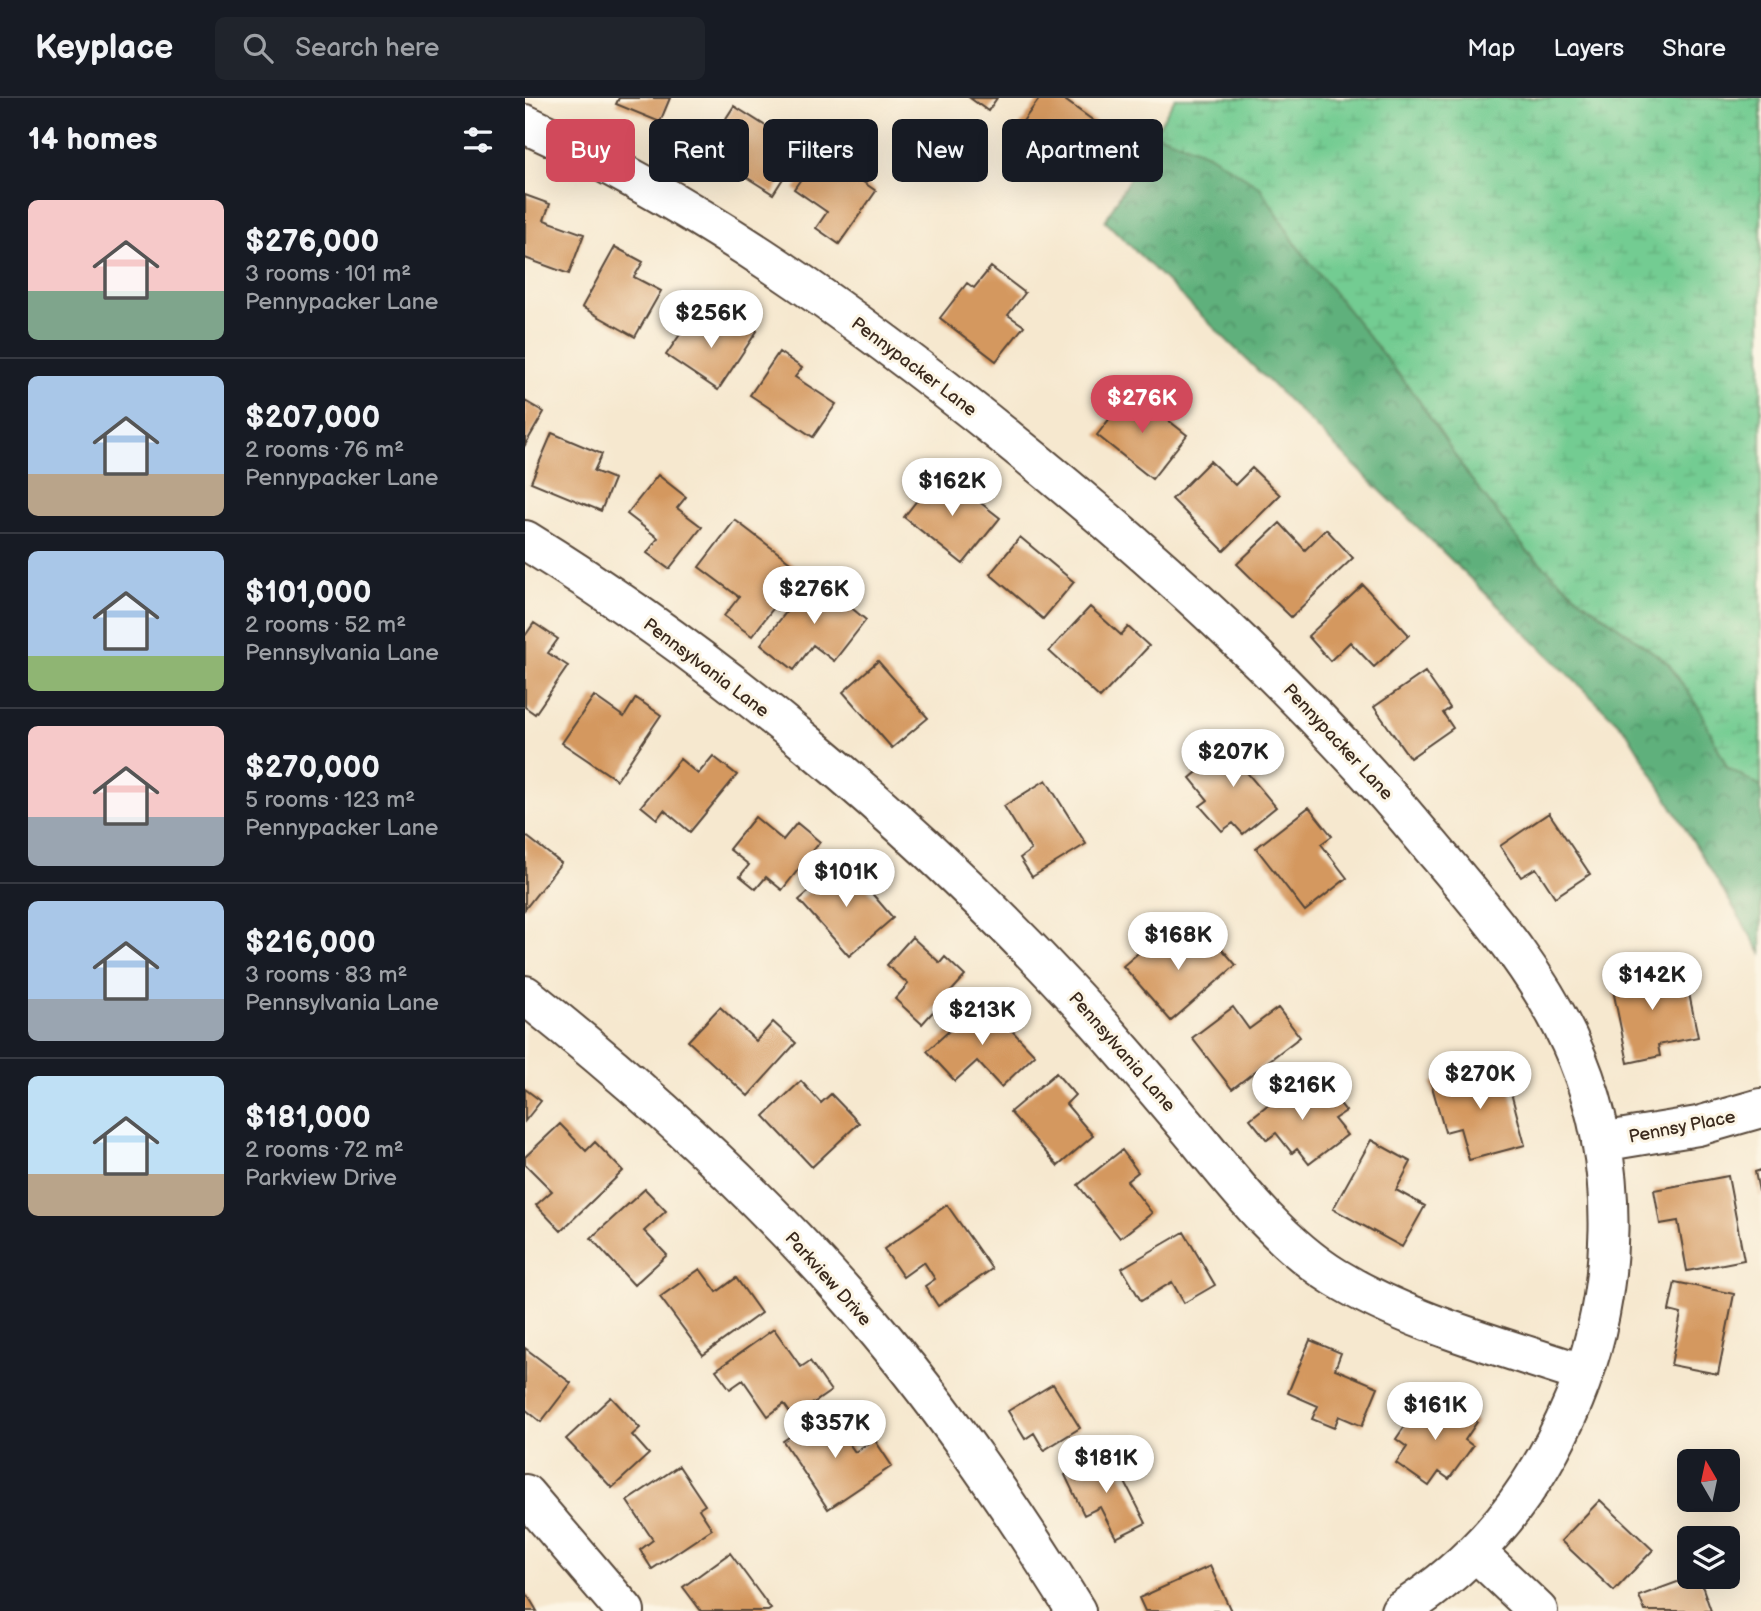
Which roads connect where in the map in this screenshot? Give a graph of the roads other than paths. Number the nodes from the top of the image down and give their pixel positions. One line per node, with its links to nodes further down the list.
1 (525, 124): 5 (street, Pennypacker Lane)
2 (525, 540): 6 (street, Pennsylvania Lane)
3 (525, 995): 10 (street, Parkview Drive)
4 (1761, 1108): 5 (street, Pennsy Place)
5 (1601, 1142): 6 (street, Pennypacker Lane)
6 (1584, 1374): 8 (street, Pennypacker Lane)
7 (525, 1494): 9 (street)
8 (1476, 1552): 11 (street, Pennypacker Lane); 12 (street)
9 (625, 1611)
10 (1076, 1611)
11 (1400, 1611)
12 (1538, 1611)

